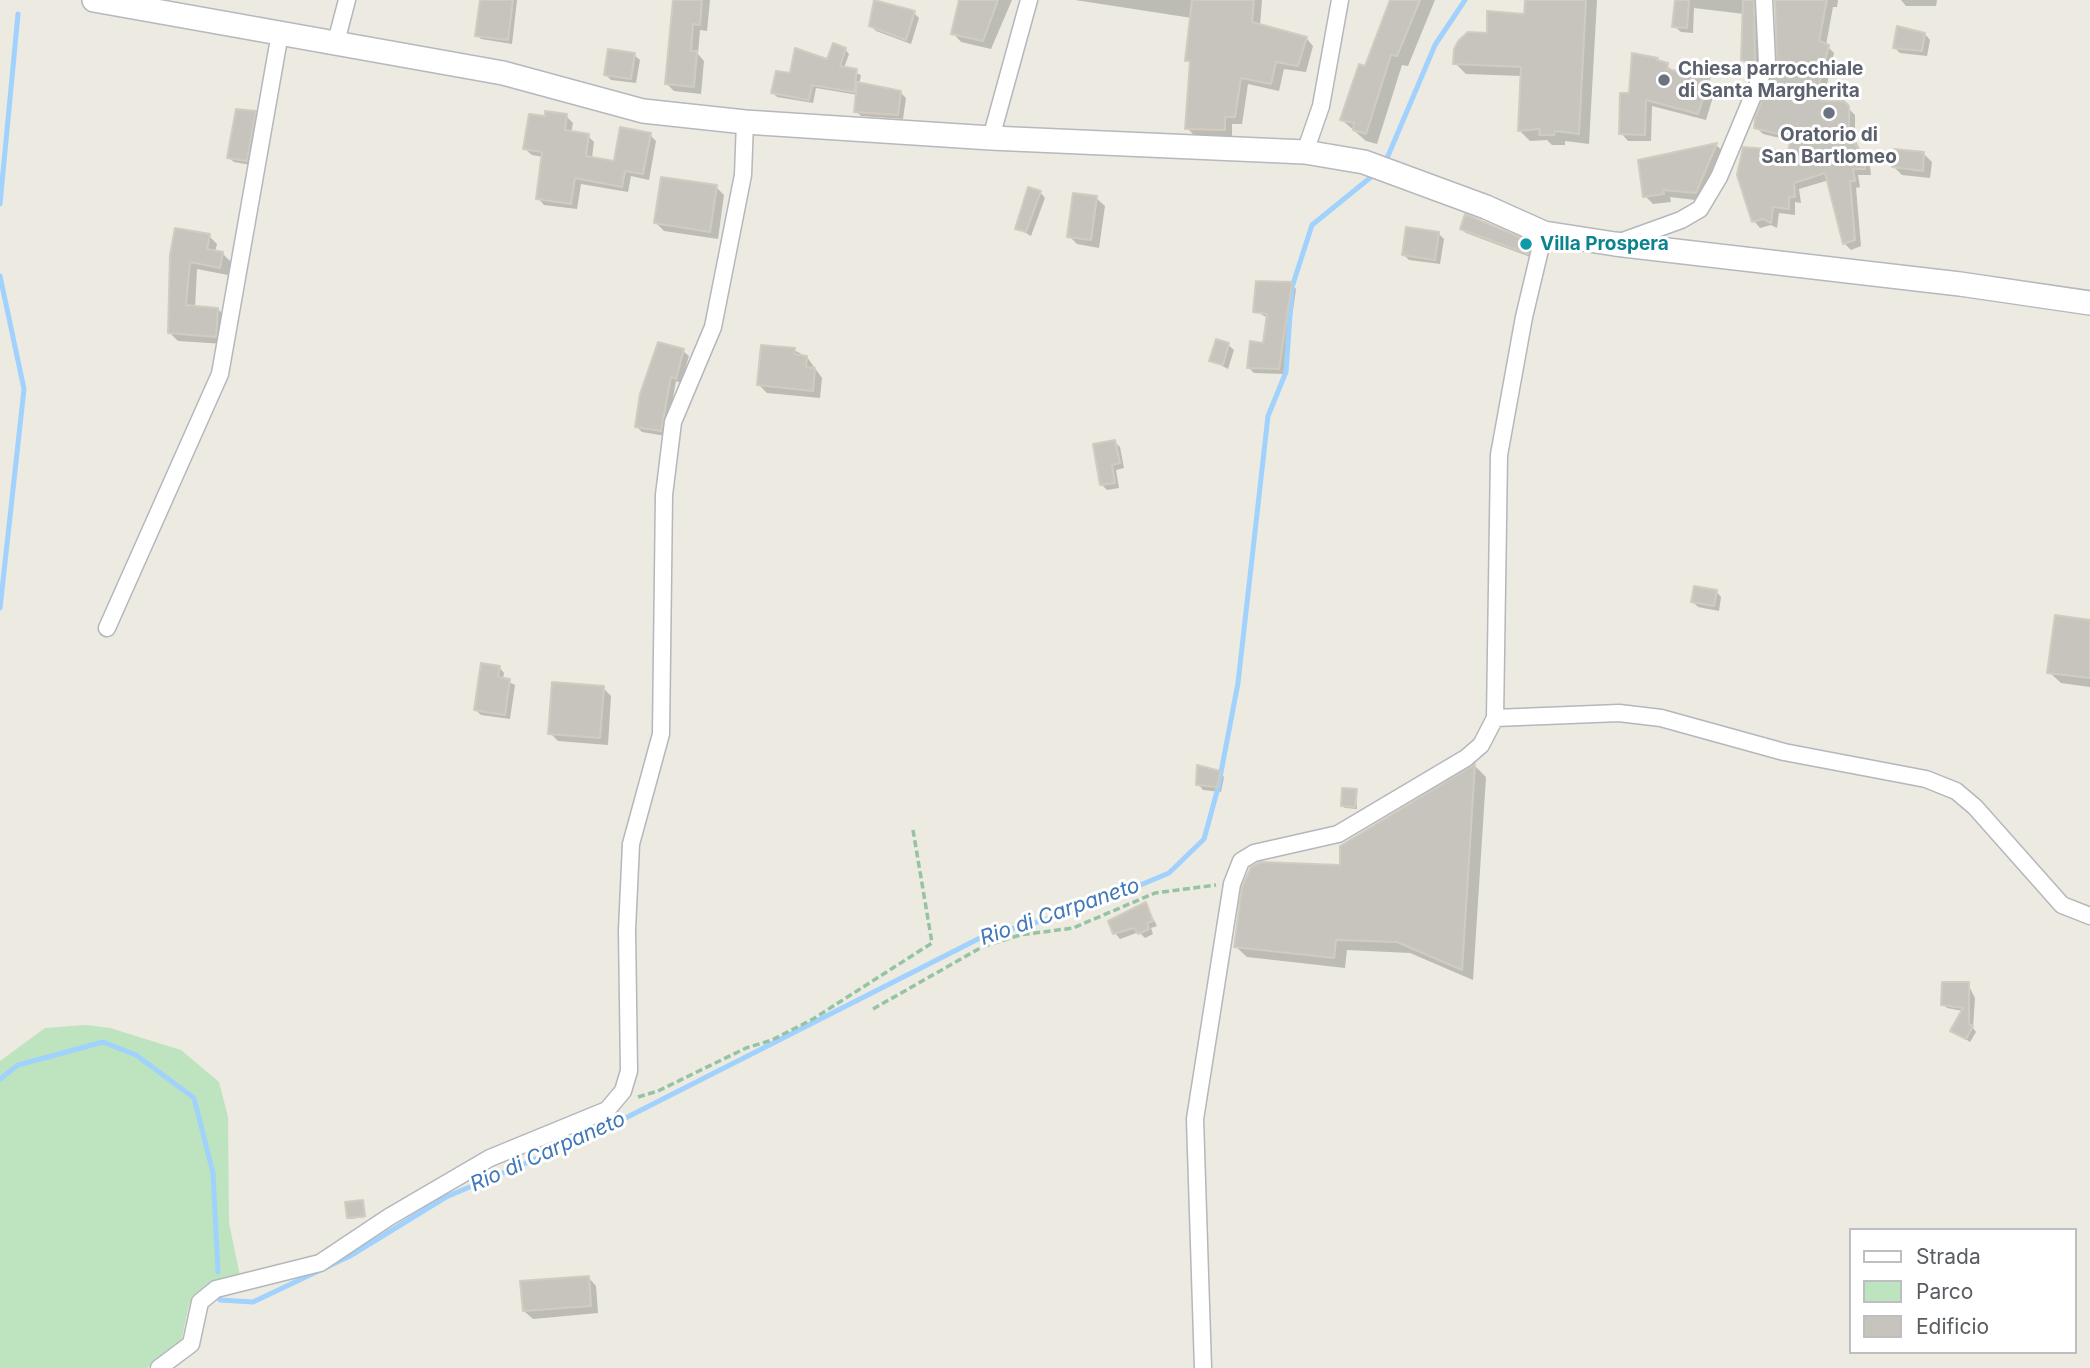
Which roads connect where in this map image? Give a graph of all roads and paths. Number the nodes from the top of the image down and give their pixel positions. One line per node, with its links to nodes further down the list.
1 (94, 0): 6 (main road)
2 (347, 0): 7 (street)
3 (1029, 0): 9 (street)
4 (1340, 0): 10 (street)
5 (1764, 0): 12 (street)
6 (280, 33): 7 (main road); 14 (street)
7 (336, 42): 8 (main road)
8 (745, 122): 9 (main road); 20 (street)
9 (991, 138): 10 (main road)
10 (1305, 152): 11 (main road)
11 (1544, 233): 12 (main road); 15 (street)
12 (1615, 244): 13 (main road)
13 (2090, 303)
14 (107, 628)
15 (1495, 718): 17 (street); 18 (street)
16 (913, 830): 20 (path)
17 (1232, 884): 19 (path); 22 (street)
18 (2090, 916)
19 (873, 1009)
20 (623, 1091): 21 (street)
21 (159, 1368)
22 (1203, 1368)

